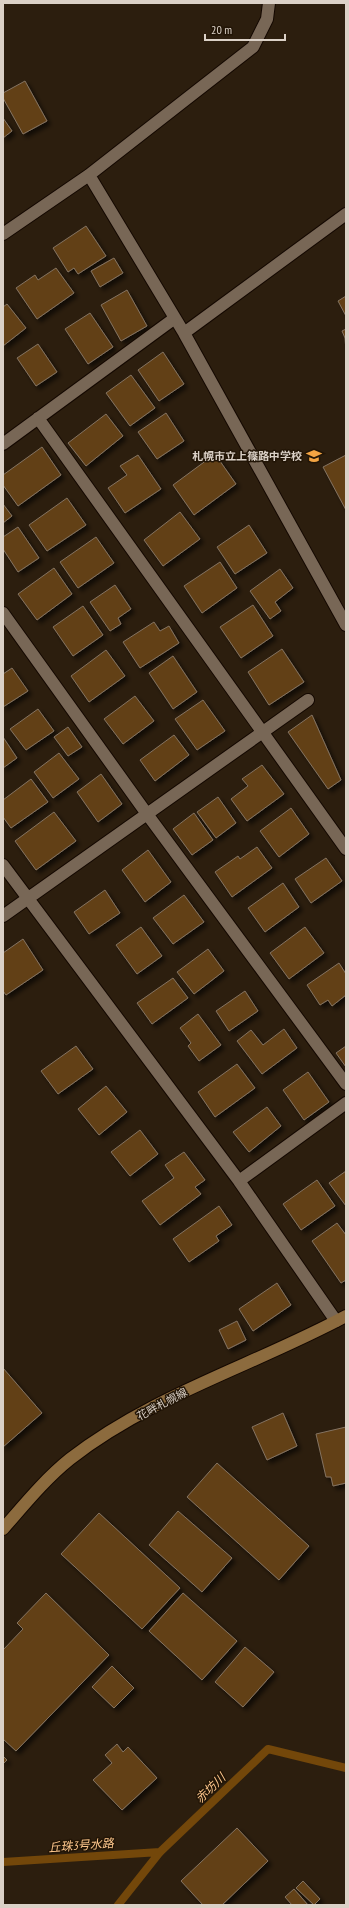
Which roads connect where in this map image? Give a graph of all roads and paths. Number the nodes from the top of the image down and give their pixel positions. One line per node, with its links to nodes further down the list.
1 (269, 3): 2 (street)
2 (89, 175): 4 (street); 5 (street)
3 (346, 214): 6 (street)
4 (3, 234)
5 (175, 318): 6 (street); 7 (street)
6 (184, 333): 10 (street)
7 (38, 418): 8 (street); 12 (street)
8 (3, 444)
9 (3, 613): 13 (street)
10 (346, 625)
11 (308, 700): 12 (street)
12 (263, 732): 13 (street); 14 (street)
13 (147, 814): 16 (street); 18 (street)
14 (346, 849)
15 (3, 866): 16 (street)
16 (27, 898): 17 (street); 20 (street)
17 (3, 916)
18 (346, 1084)
19 (346, 1103): 20 (street)
20 (239, 1182): 21 (street)
21 (341, 1318): 22 (main road, 花畔札幌線)
22 (3, 1529)

